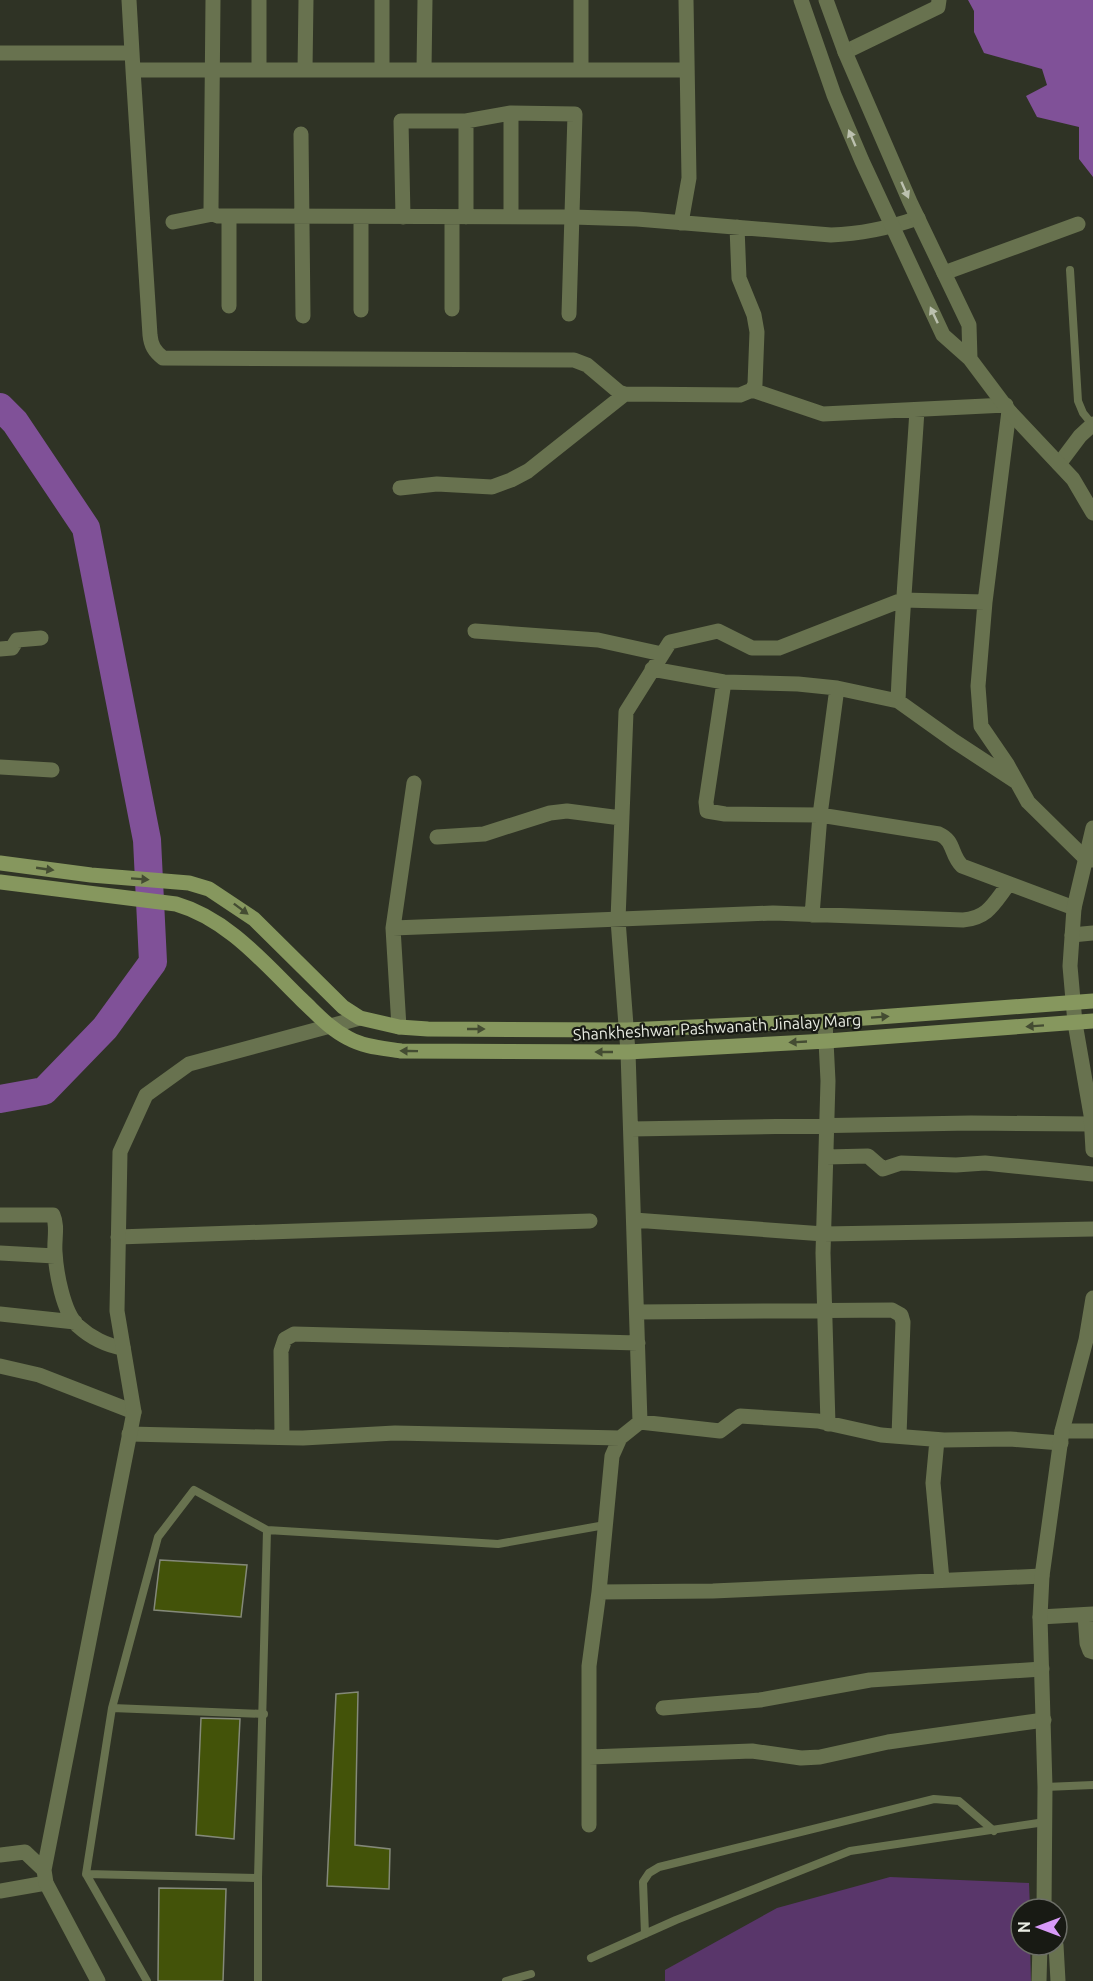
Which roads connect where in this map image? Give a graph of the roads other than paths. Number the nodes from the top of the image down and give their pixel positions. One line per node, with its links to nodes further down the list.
1 (129, 0): 14 (street)
2 (213, 0): 16 (street)
3 (259, 0): 17 (street)
4 (306, 0): 18 (street)
5 (382, 0): 19 (street)
6 (425, 0): 20 (street)
7 (580, 0): 21 (street)
8 (686, 0): 22 (street)
9 (801, 0): 39 (street, one-way to 9)
10 (826, 0): 12 (street)
11 (939, 0): 12 (street)
12 (844, 52): 34 (street, one-way to 34)
13 (0, 53): 14 (street)
14 (132, 53): 15 (street)
15 (133, 70): 16 (street); 49 (street)
16 (212, 70): 17 (street); 26 (street)
17 (259, 70): 18 (street)
18 (305, 70): 19 (street)
19 (382, 70): 20 (street)
20 (424, 70): 21 (street)
21 (581, 70): 22 (street)
22 (687, 70): 36 (street)
23 (511, 113): 24 (street); 32 (street); 33 (street)
24 (466, 121): 30 (street); 31 (street)
25 (301, 135): 28 (street)
26 (213, 214): 27 (street); 35 (street)
27 (229, 217): 28 (street); 42 (street)
28 (301, 217): 29 (street); 46 (street)
29 (361, 217): 30 (street); 44 (street)
30 (403, 217): 31 (street)
31 (459, 217): 32 (street); 43 (street)
32 (511, 217): 33 (street)
33 (572, 217): 36 (street); 45 (street)
34 (918, 218): 39 (street); 41 (street)
35 (173, 222)
36 (681, 223): 38 (street)
37 (1078, 224): 41 (street)
38 (737, 227): 39 (street); 48 (street)
39 (892, 227): 47 (street, one-way to 39)
40 (1070, 270): 52 (lane)
41 (944, 273): 47 (street)
42 (229, 306)
43 (452, 309)
44 (361, 310)
45 (569, 314)
46 (303, 316)
47 (970, 359): 50 (street)
48 (752, 390): 49 (street); 51 (street)
49 (625, 394): 54 (street)
50 (1008, 408): 51 (street); 53 (street); 57 (street)
51 (917, 410): 56 (street)
52 (1093, 424): 53 (street)
53 (1059, 464): 55 (street)
54 (400, 488)
55 (1093, 513)
56 (902, 600): 57 (street); 61 (street); 65 (street)
57 (985, 602): 69 (street)
58 (475, 631): 61 (street)
59 (41, 638): 60 (street)
60 (0, 649)
61 (662, 654): 62 (street)
62 (652, 669): 63 (street); 71 (street)
63 (724, 682): 64 (street); 70 (street)
64 (837, 688): 65 (street); 70 (street)
65 (898, 700): 69 (street)
66 (0, 767): 67 (street)
67 (52, 770)
68 (414, 783): 81 (street)
69 (1017, 783): 74 (street)
70 (820, 815): 77 (street); 79 (street)
71 (621, 818): 73 (street); 80 (street)
72 (1093, 828): 74 (street)
73 (437, 837)
74 (1089, 860): 78 (street)
75 (0, 863): 86 (main road, one-way to 86)
76 (0, 882): 90 (main road, Shankheshwar Pashwanath Jinalay Marg)
77 (1008, 885): 78 (street); 79 (street)
78 (1074, 908): 83 (street)
79 (812, 915): 80 (street)
80 (618, 920): 81 (street); 92 (street)
81 (393, 928): 91 (street)
82 (1093, 933): 83 (street)
83 (1072, 935): 85 (street)
84 (1093, 1001): 85 (main road)
85 (1074, 1003): 87 (main road, one-way to 85); 89 (street)
86 (360, 1018): 90 (street); 91 (main road)
87 (825, 1021): 92 (main road); 93 (street)
88 (1093, 1021): 89 (main road, Shankheshwar Pashwanath Jinalay Marg)
89 (1074, 1023): 93 (main road, Shankheshwar Pashwanath Jinalay Marg, one-way to 93); 95 (street)
90 (330, 1027): 94 (main road, Shankheshwar Pashwanath Jinalay Marg, one-way to 90); 106 (street)
91 (399, 1027): 92 (main road, one-way to 92)
92 (627, 1030): 94 (street)
93 (827, 1041): 94 (main road, Shankheshwar Pashwanath Jinalay Marg, one-way to 94); 96 (street)
94 (628, 1052): 97 (street)
95 (1092, 1118): 96 (street); 98 (street)
96 (827, 1125): 97 (street); 99 (street)
97 (631, 1130): 102 (street)
98 (1093, 1150)
99 (826, 1157): 100 (street); 105 (street)
100 (1093, 1174)
101 (0, 1215): 108 (street)
102 (634, 1220): 105 (street); 111 (street)
103 (590, 1221): 106 (street)
104 (1093, 1229): 105 (street)
105 (824, 1234): 110 (street)
106 (118, 1237): 116 (street)
107 (0, 1253): 108 (street)
108 (55, 1256): 113 (street)
109 (1093, 1303): 114 (street)
110 (825, 1311): 111 (street); 120 (street); 123 (street)
111 (637, 1312): 115 (street)
112 (0, 1314): 113 (street)
113 (75, 1322): 116 (street)
114 (1089, 1341): 124 (street)
115 (638, 1343): 119 (street); 125 (street)
116 (123, 1348): 118 (street)
117 (0, 1366): 118 (street)
118 (134, 1412): 122 (street)
119 (640, 1422): 120 (street); 126 (street)
120 (828, 1424): 123 (street)
121 (1093, 1431): 124 (street)
122 (129, 1434): 125 (street); 149 (street)
123 (899, 1436): 127 (street)
124 (1061, 1437): 127 (street); 130 (street)
125 (282, 1438): 126 (street)
126 (620, 1438): 128 (street)
127 (937, 1440): 131 (street)
128 (605, 1525): 129 (lane); 132 (street)
129 (267, 1530): 137 (lane); 139 (lane)
130 (1041, 1576): 131 (street); 134 (street)
131 (942, 1581): 132 (street)
132 (599, 1592): 141 (street)
133 (1089, 1615): 134 (street); 135 (street)
134 (1040, 1617): 136 (street)
135 (1093, 1652)
136 (1042, 1669): 138 (street); 140 (street)
137 (112, 1708): 139 (lane); 148 (lane)
138 (663, 1708)
139 (264, 1714): 150 (lane)
140 (1044, 1720): 141 (street); 143 (street)
141 (589, 1757): 145 (street)
142 (1093, 1785): 143 (lane)
143 (1045, 1787): 144 (street)
144 (1045, 1822): 146 (lane); 152 (street)
145 (589, 1825)
146 (994, 1831): 153 (lane); 153 (lane)
147 (0, 1855): 149 (street)
148 (86, 1874): 150 (lane); 159 (lane)
149 (45, 1876): 151 (street); 158 (street)
150 (258, 1878): 160 (lane)
151 (0, 1891)
152 (1045, 1897)
153 (645, 1934): 156 (lane)
154 (1040, 1957): 162 (street)
155 (1057, 1957): 163 (street)
156 (591, 1958)
157 (531, 1974): 161 (lane)
158 (98, 1981)
159 (147, 1981)
160 (258, 1981)
161 (506, 1981)
162 (1039, 1981)
163 (1058, 1981)

